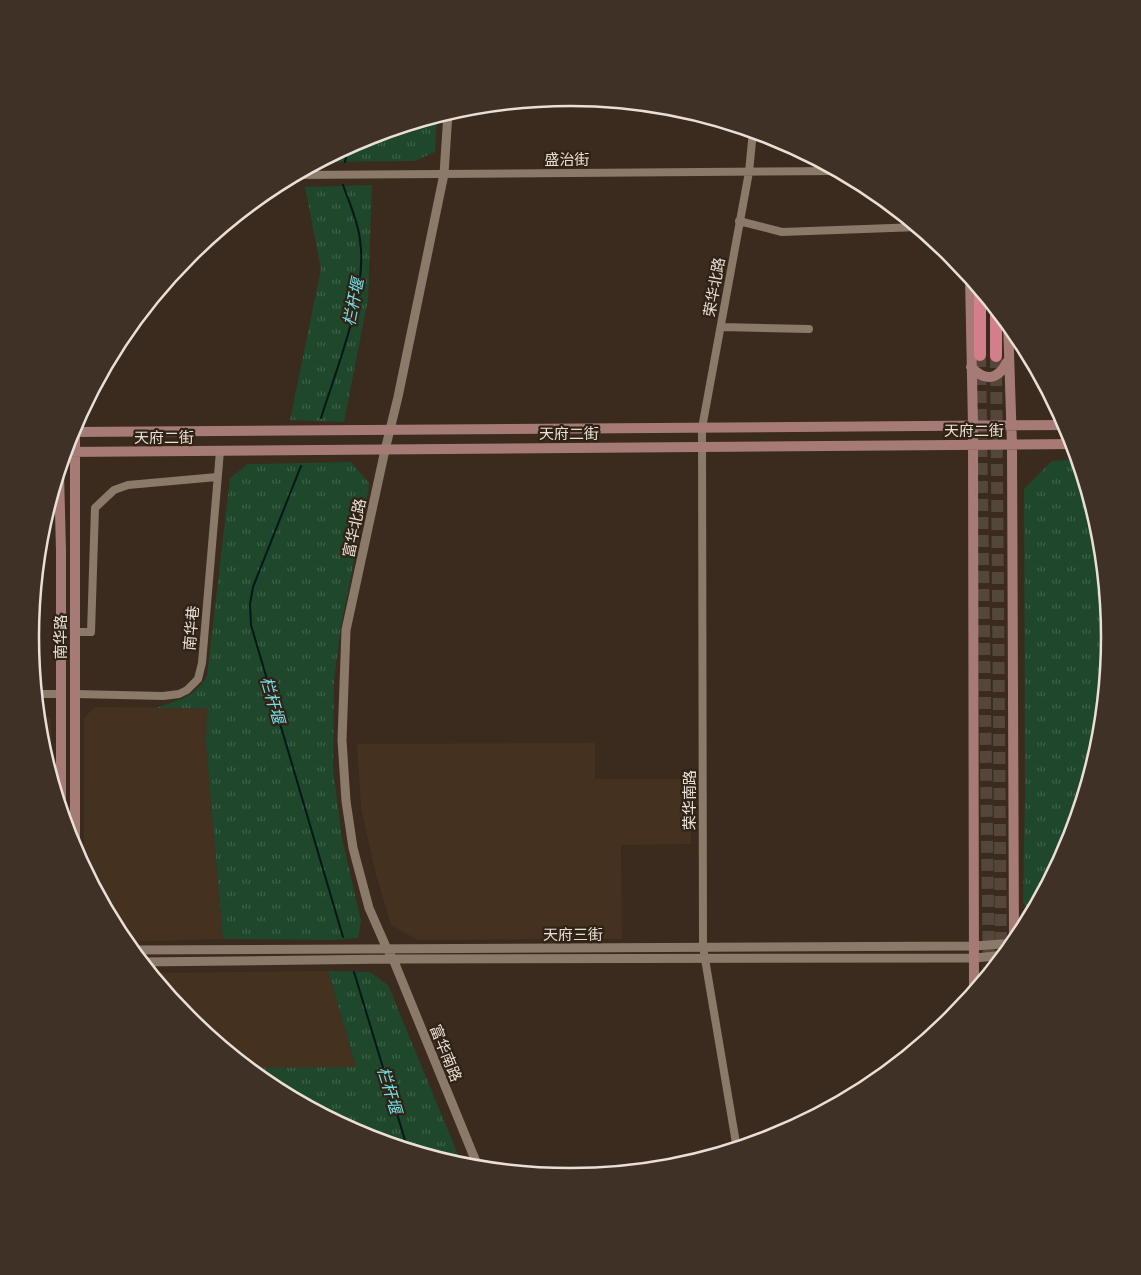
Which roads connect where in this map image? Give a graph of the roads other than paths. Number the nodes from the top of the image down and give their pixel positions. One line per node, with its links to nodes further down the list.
1 (447, 121): 5 (street, 富华北路)
2 (752, 138): 4 (street, 荣华北路)
3 (825, 171): 4 (street, 盛治街)
4 (749, 172): 5 (street, 盛治街); 7 (street, 荣华北路)
5 (444, 174): 6 (street, 盛治街); 23 (street, 富华北路)
6 (309, 175)
7 (740, 221): 8 (street); 12 (street, 荣华北路)
8 (909, 228)
9 (970, 287): 17 (main road)
10 (980, 299): 15 (highway)
11 (998, 321): 16 (highway)
12 (721, 327): 13 (street); 21 (street, 荣华北路)
13 (809, 329)
14 (1006, 333): 16 (main road)
15 (980, 355)
16 (1002, 358): 17 (main road); 20 (main road)
17 (971, 366): 19 (main road)
18 (1058, 425): 20 (main road, 天府二街)
19 (973, 426): 20 (main road, 天府二街); 21 (main road, 天府二街); 26 (main road)
20 (1010, 426): 27 (main road)
21 (702, 428): 23 (main road, 天府二街); 28 (street, 荣华北路)
22 (81, 429): 23 (main road, 天府二街)
23 (390, 430): 29 (street, 富华北路)
24 (75, 444): 32 (main road, 南华路)
25 (1066, 444): 27 (main road, 天府二街)
26 (973, 445): 27 (main road, 天府二街); 28 (main road, 天府二街); 43 (main road)
27 (1012, 445): 41 (main road)
28 (702, 447): 29 (main road, 天府二街); 44 (street, 荣华南路)
29 (385, 450): 30 (main road, 天府二街); 45 (street, 富华北路)
30 (220, 451): 32 (main road, 天府二街); 33 (street, 南华巷)
31 (72, 452): 32 (main road, 天府二街)
32 (76, 452): 35 (main road, 南华路)
33 (217, 477): 35 (street); 38 (street, 南华巷)
34 (59, 493): 37 (main road, 南华路)
35 (76, 632): 38 (main road, 南华路)
36 (42, 694): 37 (street)
37 (60, 694): 39 (main road, 南华路)
38 (75, 694): 40 (main road, 南华路)
39 (60, 785)
40 (74, 828)
41 (1015, 930)
42 (1004, 945): 43 (street, 天府三街)
43 (975, 946): 44 (street, 天府三街); 48 (main road)
44 (703, 947): 45 (street, 天府三街); 50 (street, 荣华南路)
45 (387, 949): 46 (street, 天府三街); 49 (street, 富华南路)
46 (141, 950)
47 (996, 956): 48 (street, 天府三街)
48 (975, 958): 50 (street, 天府三街); 52 (main road)
49 (393, 959): 50 (street, 天府三街); 51 (street, 天府三街); 54 (street, 富华南路)
50 (704, 959): 53 (street, 荣华南路)
51 (150, 962)
52 (974, 983)
53 (736, 1143)
54 (476, 1161)

